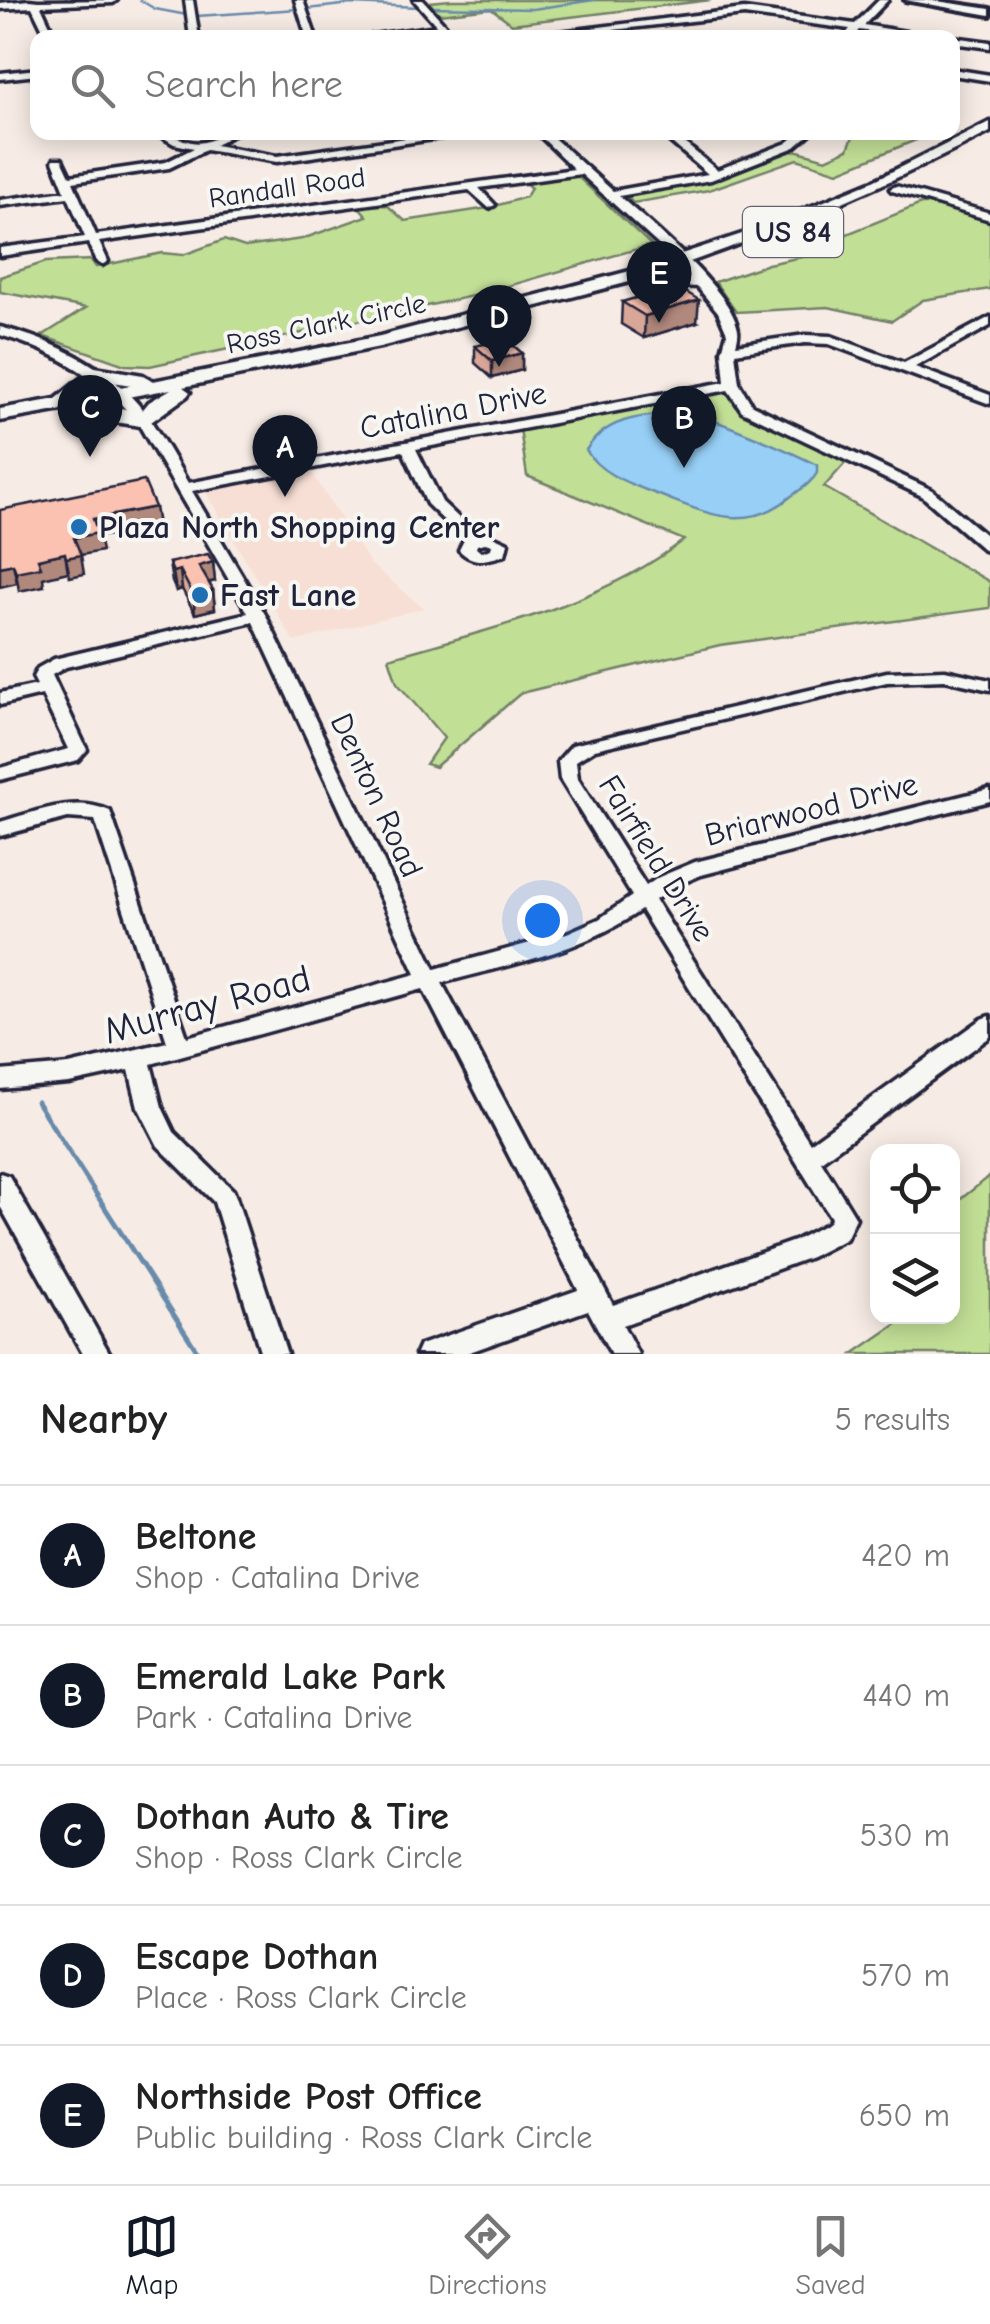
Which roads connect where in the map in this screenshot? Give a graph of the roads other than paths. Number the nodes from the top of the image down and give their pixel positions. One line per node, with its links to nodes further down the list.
1 (113, 0): 8 (street)
2 (189, 0): 14 (street)
3 (299, 0): 15 (street)
4 (418, 0): 12 (street)
5 (884, 0): 11 (street)
6 (910, 0): 10 (main road)
7 (949, 0): 10 (main road)
8 (34, 2): 9 (street); 13 (street)
9 (0, 6)
10 (990, 8)
11 (857, 26): 17 (street); 18 (street); 19 (street)
12 (444, 28): 16 (street)
13 (48, 30)
14 (194, 30)
15 (309, 30)
16 (425, 30)
17 (585, 30)
18 (853, 30)
19 (884, 30)
20 (960, 41): 21 (street)
21 (990, 45)
22 (30, 73): 24 (street)
23 (960, 73): 25 (street)
24 (0, 76)
25 (990, 78)
26 (990, 126): 33 (highway, Ross Clark Circle / US 84)
27 (172, 140): 35 (street)
28 (219, 140): 35 (street)
29 (410, 140): 35 (street)
30 (549, 140): 37 (street)
31 (674, 140): 38 (street)
32 (797, 140): 38 (street)
33 (954, 146): 34 (highway); 43 (highway, Ross Clark Circle / US 84)
34 (982, 146): 41 (highway, Ross Clark Circle / US 84)
35 (206, 148): 39 (street)
36 (58, 161): 39 (street)
37 (581, 171): 40 (street, Randall Road); 44 (street)
38 (716, 175): 44 (street)
39 (66, 180): 42 (street)
40 (471, 186): 46 (street); 50 (street, Randall Road)
41 (896, 189): 43 (highway); 47 (street); 49 (highway, Ross Clark Circle / US 84)
42 (72, 193): 45 (street); 50 (street)
43 (853, 193): 48 (highway, Ross Clark Circle / US 84)
44 (607, 194): 53 (street)
45 (0, 203)
46 (489, 205)
47 (990, 218)
48 (772, 226): 49 (highway); 53 (highway, Ross Clark Circle / US 84)
49 (789, 233): 53 (highway, Ross Clark Circle / US 84)
50 (92, 239): 51 (street, Randall Road); 52 (street)
51 (0, 252)
52 (102, 262)
53 (681, 264): 55 (highway, Ross Clark Circle / US 84); 55 (highway, Ross Clark Circle / US 84); 57 (street)
54 (990, 321): 58 (street)
55 (463, 326): 61 (highway, Ross Clark Circle / US 84)
56 (0, 331): 59 (street, Denton Road)
57 (729, 344): 58 (street); 60 (street)
58 (906, 367): 63 (street)
59 (95, 373): 61 (highway); 62 (street, Denton Road); 64 (highway)
60 (732, 385): 68 (street, Catalina Drive); 71 (street)
61 (179, 387): 62 (highway, Ross Clark Circle / US 84); 66 (highway)
62 (124, 397): 64 (highway, Ross Clark Circle / US 84); 66 (street, Denton Road)
63 (990, 400)
64 (67, 408): 65 (highway, Ross Clark Circle / US 84); 66 (highway); 67 (highway, Ross Clark Circle / US 84)
65 (0, 414)
66 (144, 421): 69 (street, Denton Road)
67 (0, 426)
68 (402, 447): 69 (street, Catalina Drive); 70 (street)
69 (184, 488): 72 (street, Denton Road)
70 (473, 540)
71 (990, 547)
72 (258, 616): 74 (street); 80 (street, Denton Road)
73 (990, 685): 79 (street, Fairfield Drive)
74 (48, 688): 75 (street); 76 (street)
75 (0, 698)
76 (0, 774)
77 (990, 795): 79 (street, Briarwood Drive)
78 (0, 829): 82 (street)
79 (643, 897): 80 (street, Briarwood Drive); 85 (street, Fairfield Drive)
80 (430, 980): 82 (street, Murray Road); 88 (street, Denton Road)
81 (990, 1025): 85 (street)
82 (180, 1048): 83 (street, Murray Road)
83 (138, 1060): 84 (street, Murray Road); 90 (street)
84 (0, 1080)
85 (808, 1157): 88 (street, Fairfield Drive)
86 (0, 1182): 87 (street)
87 (8, 1224): 89 (street)
88 (601, 1308): 91 (street); 92 (street, Denton Road)
89 (97, 1354)
90 (274, 1354)
91 (429, 1354)
92 (626, 1354)

